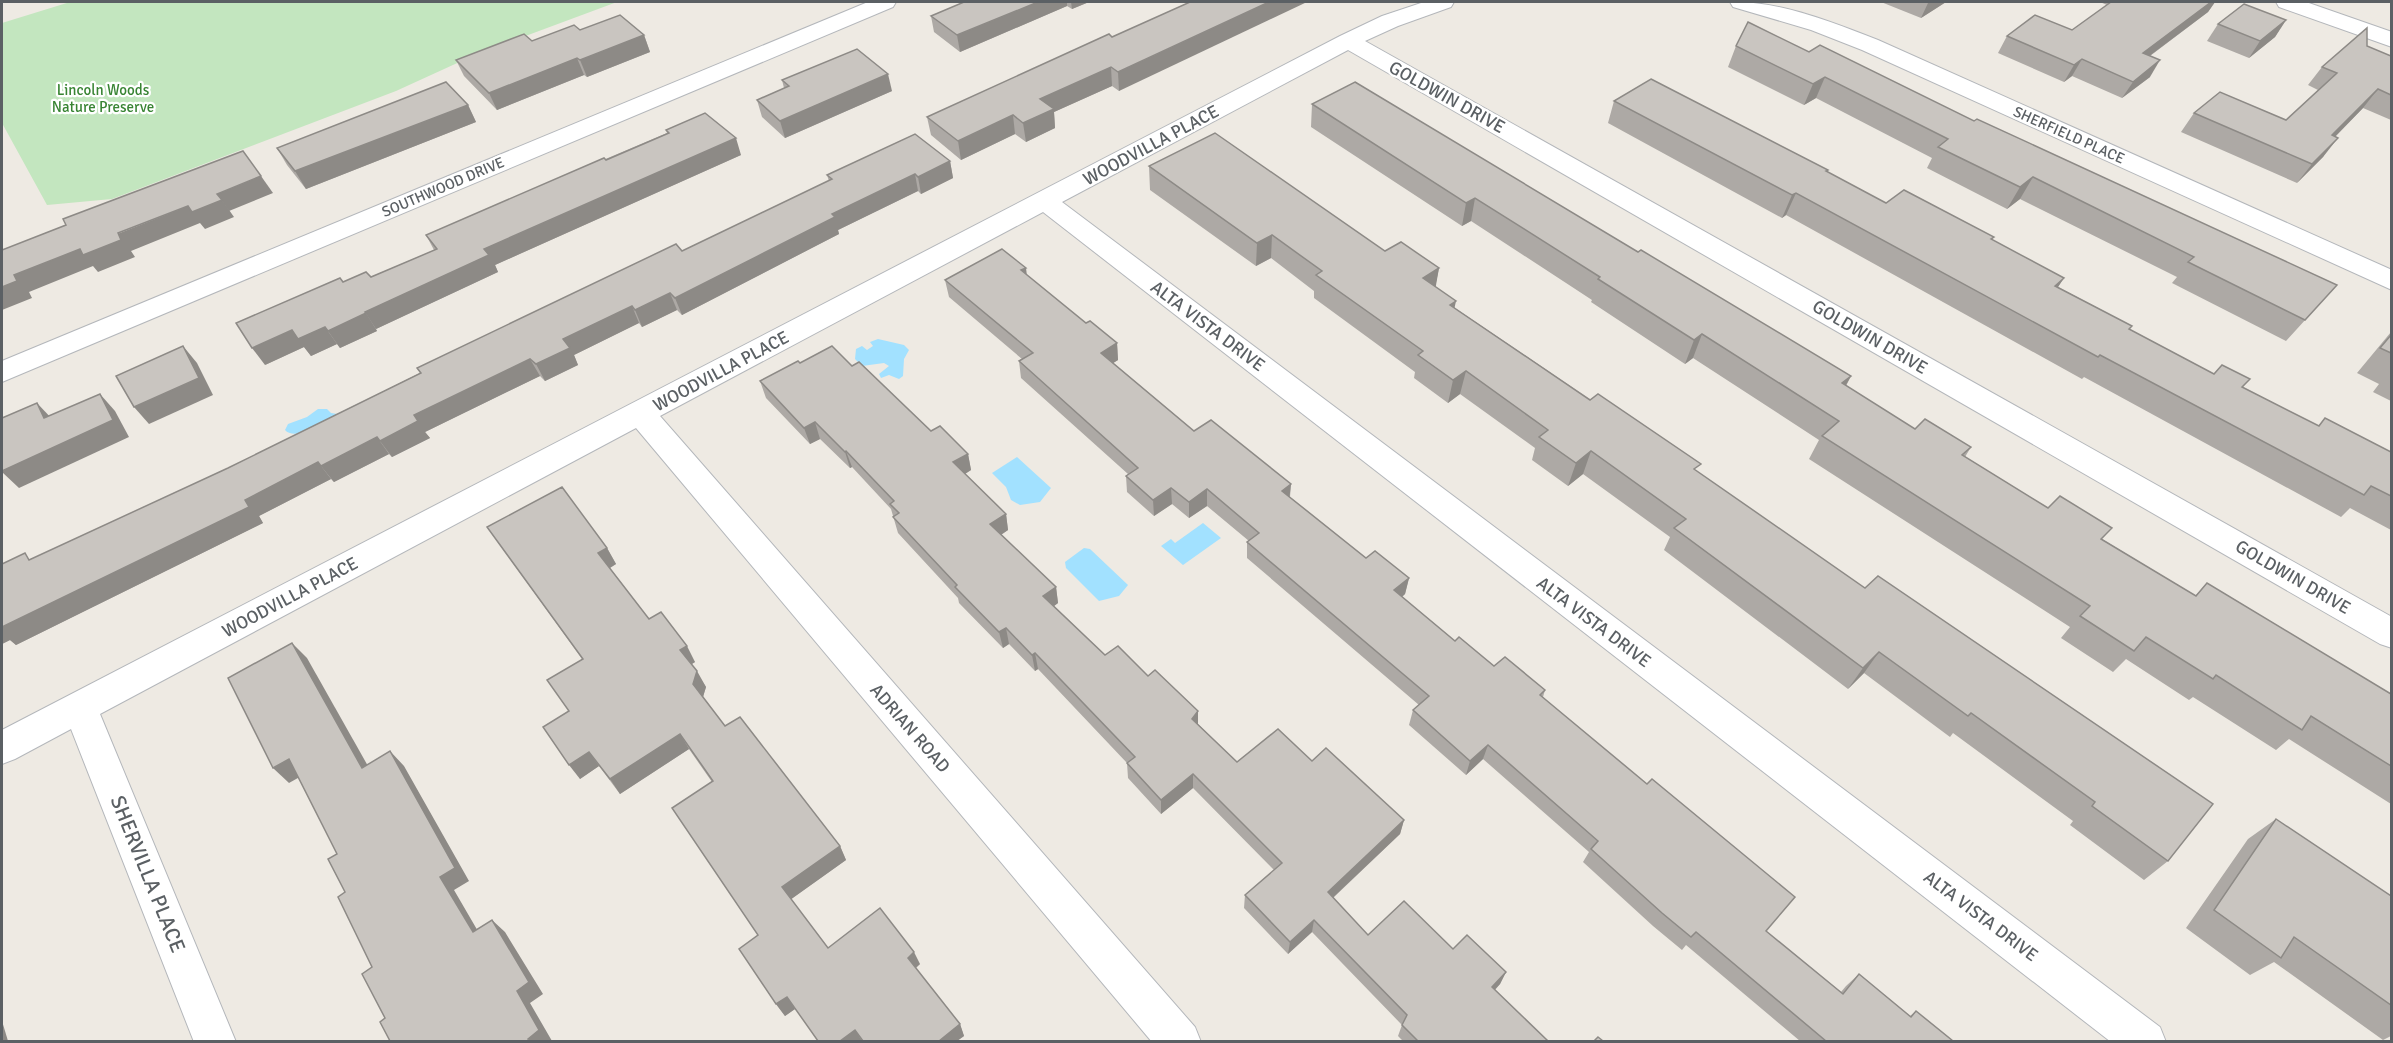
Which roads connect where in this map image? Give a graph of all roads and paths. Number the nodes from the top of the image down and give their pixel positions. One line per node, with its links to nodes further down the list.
1 (885, 2): 9 (street, SOUTHWOOD DRIVE)
2 (1443, 2): 6 (street, WOODVILLA PLACE)
3 (1741, 2): 8 (street, SHERFIELD PLACE)
4 (2287, 2): 5 (street)
5 (2391, 40)
6 (1348, 41): 7 (street, WOODVILLA PLACE); 11 (street, GOLDWIN DRIVE)
7 (1045, 201): 10 (street, WOODVILLA PLACE); 16 (street, ALTA VISTA DRIVE)
8 (2391, 281)
9 (2, 372)
10 (641, 414): 12 (street, WOODVILLA PLACE); 15 (street, ADRIAN ROAD)
11 (2391, 633)
12 (80, 708): 13 (street, WOODVILLA PLACE); 14 (street, SHERVILLA PLACE)
13 (2, 748)
14 (215, 1041)
15 (1180, 1041)
16 (2145, 1041)

